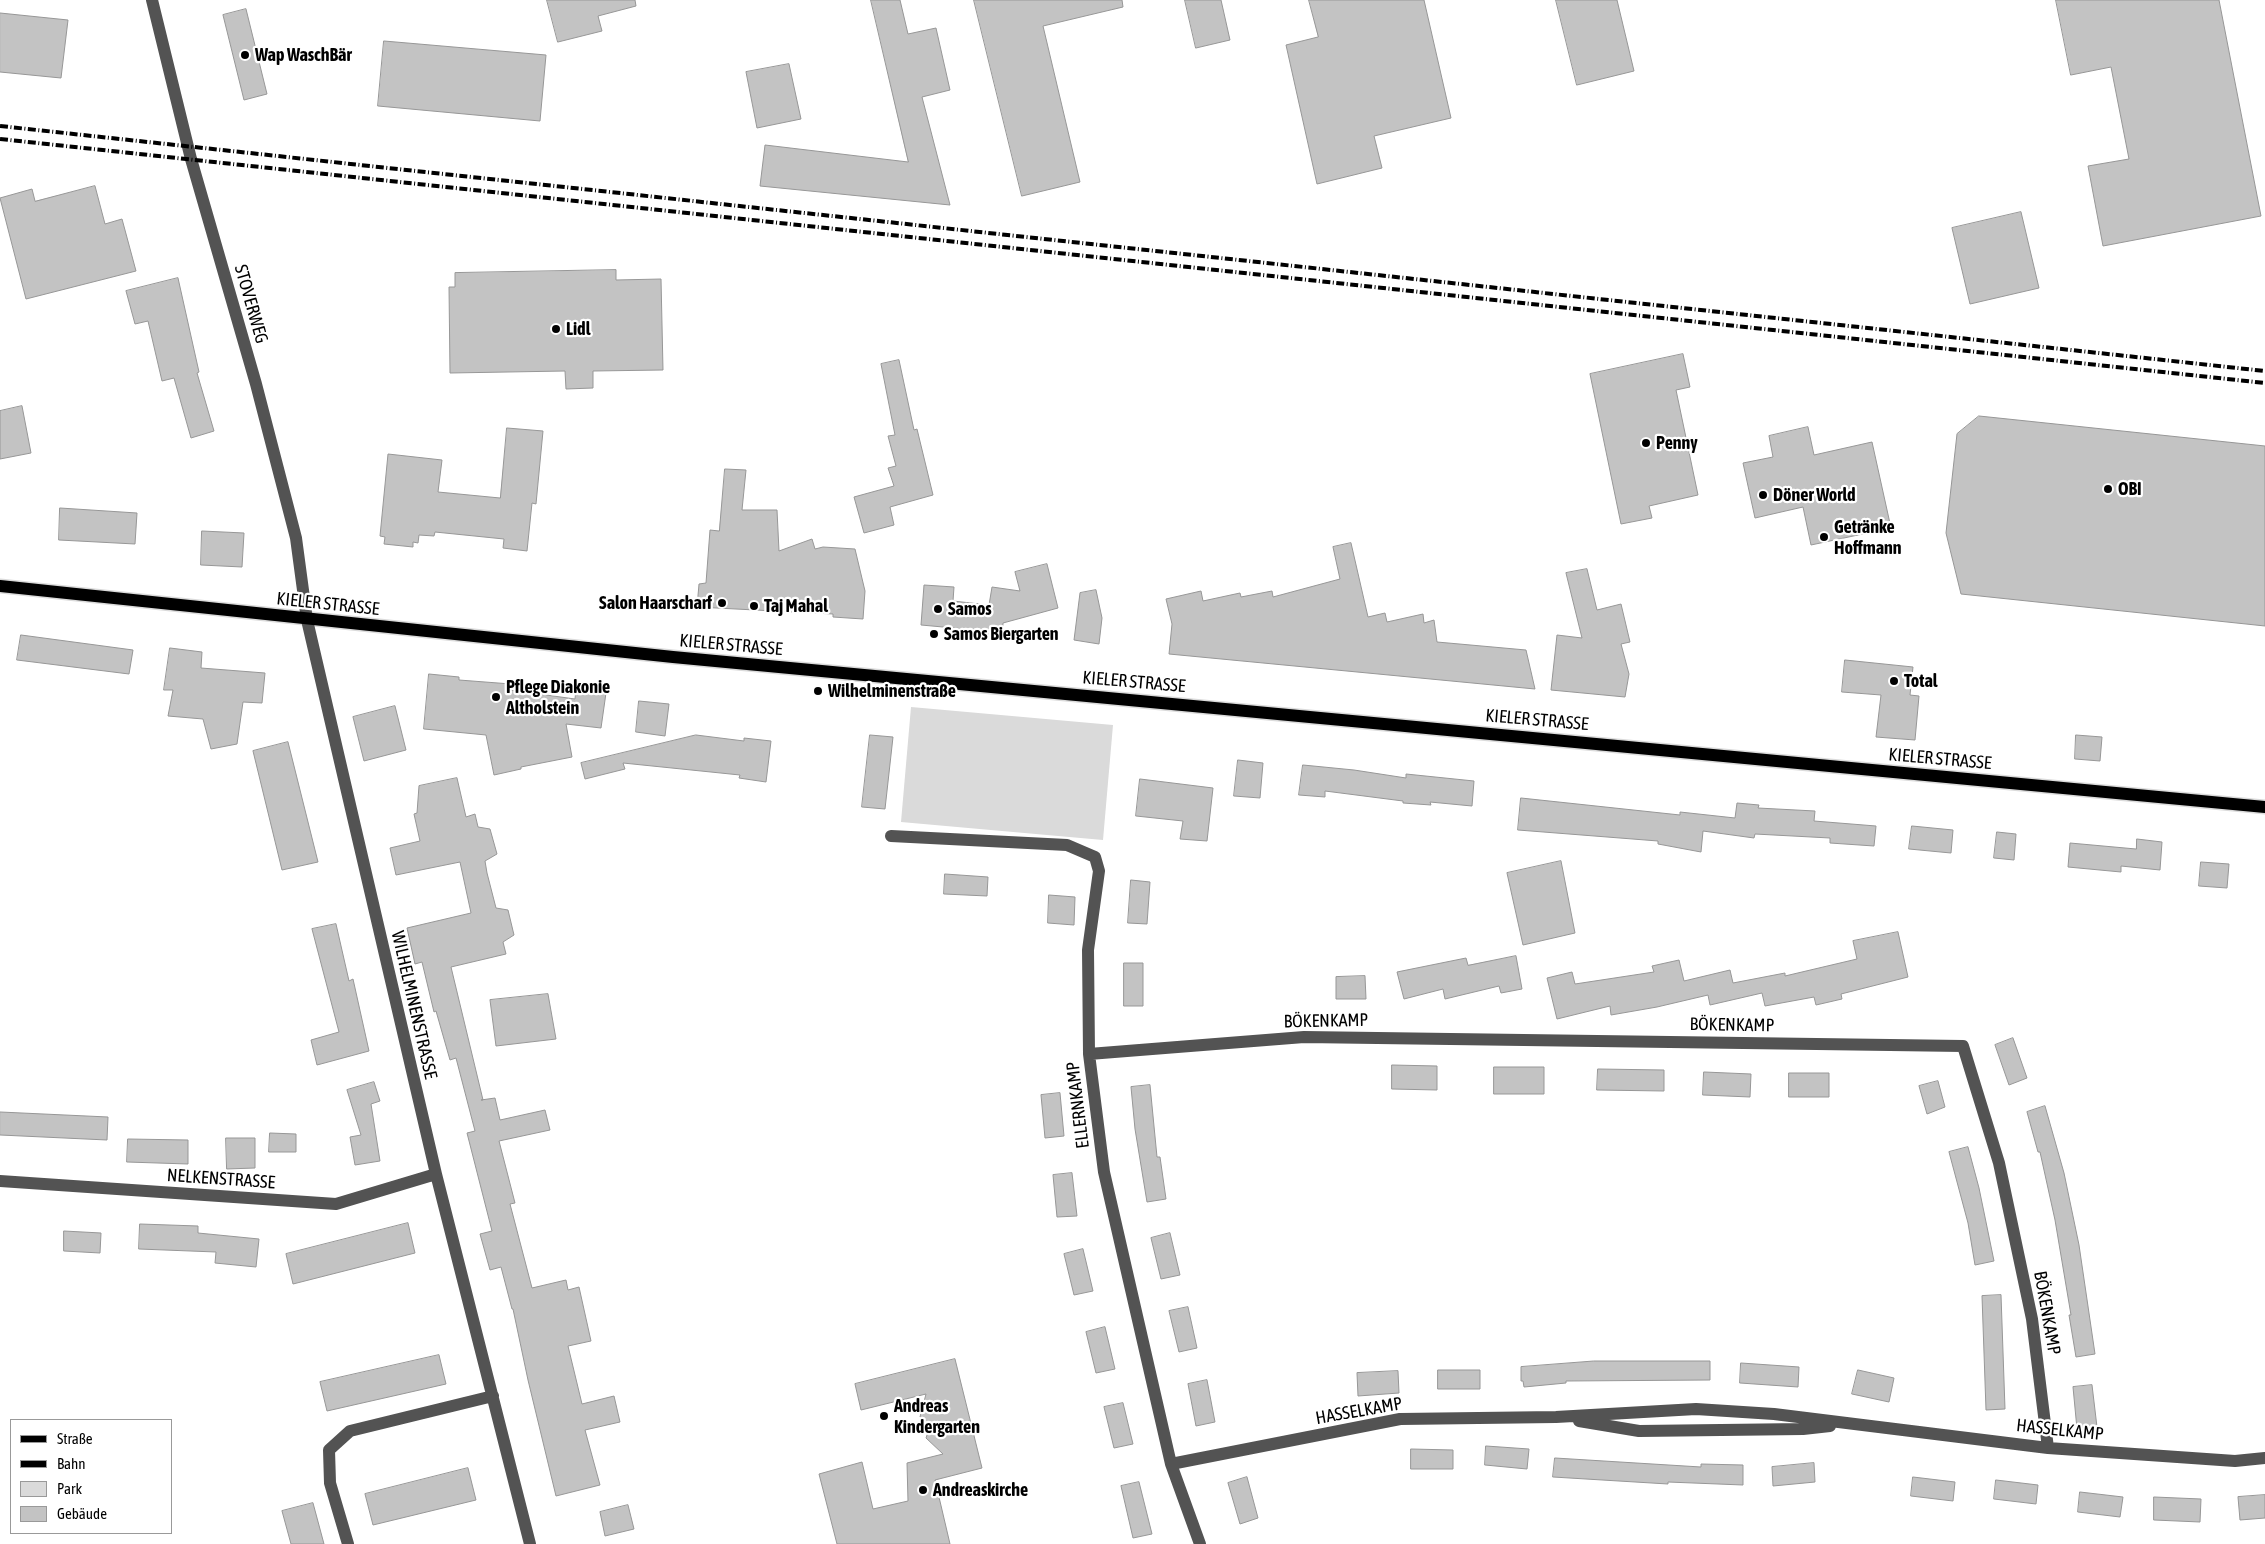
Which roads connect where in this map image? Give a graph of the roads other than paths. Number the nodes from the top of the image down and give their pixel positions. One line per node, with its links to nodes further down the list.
1 (152, 0): 3 (street, STOVERWEG)
2 (0, 586): 3 (main road, KIELER STRASSE)
3 (307, 620): 4 (main road, KIELER STRASSE); 7 (street, WILHELMINENSTRASSE)
4 (2265, 807)
5 (891, 836): 6 (street, ELLERNKAMP)
6 (1089, 1054): 12 (street, BÖKENKAMP); 14 (street, ELLERNKAMP)
7 (436, 1174): 8 (street, NELKENSTRASSE); 9 (street, WILHELMINENSTRASSE)
8 (0, 1181)
9 (493, 1396): 15 (street); 16 (street, WILHELMINENSTRASSE)
10 (1556, 1417): 11 (street, HASSELKAMP); 11 (street, HASSELKAMP); 14 (street, HASSELKAMP)
11 (1852, 1423): 12 (street, HASSELKAMP)
12 (2048, 1448): 13 (street, HASSELKAMP)
13 (2265, 1458)
14 (1171, 1464): 17 (street, ELLERNKAMP)
15 (348, 1544)
16 (530, 1544)
17 (1200, 1544)

